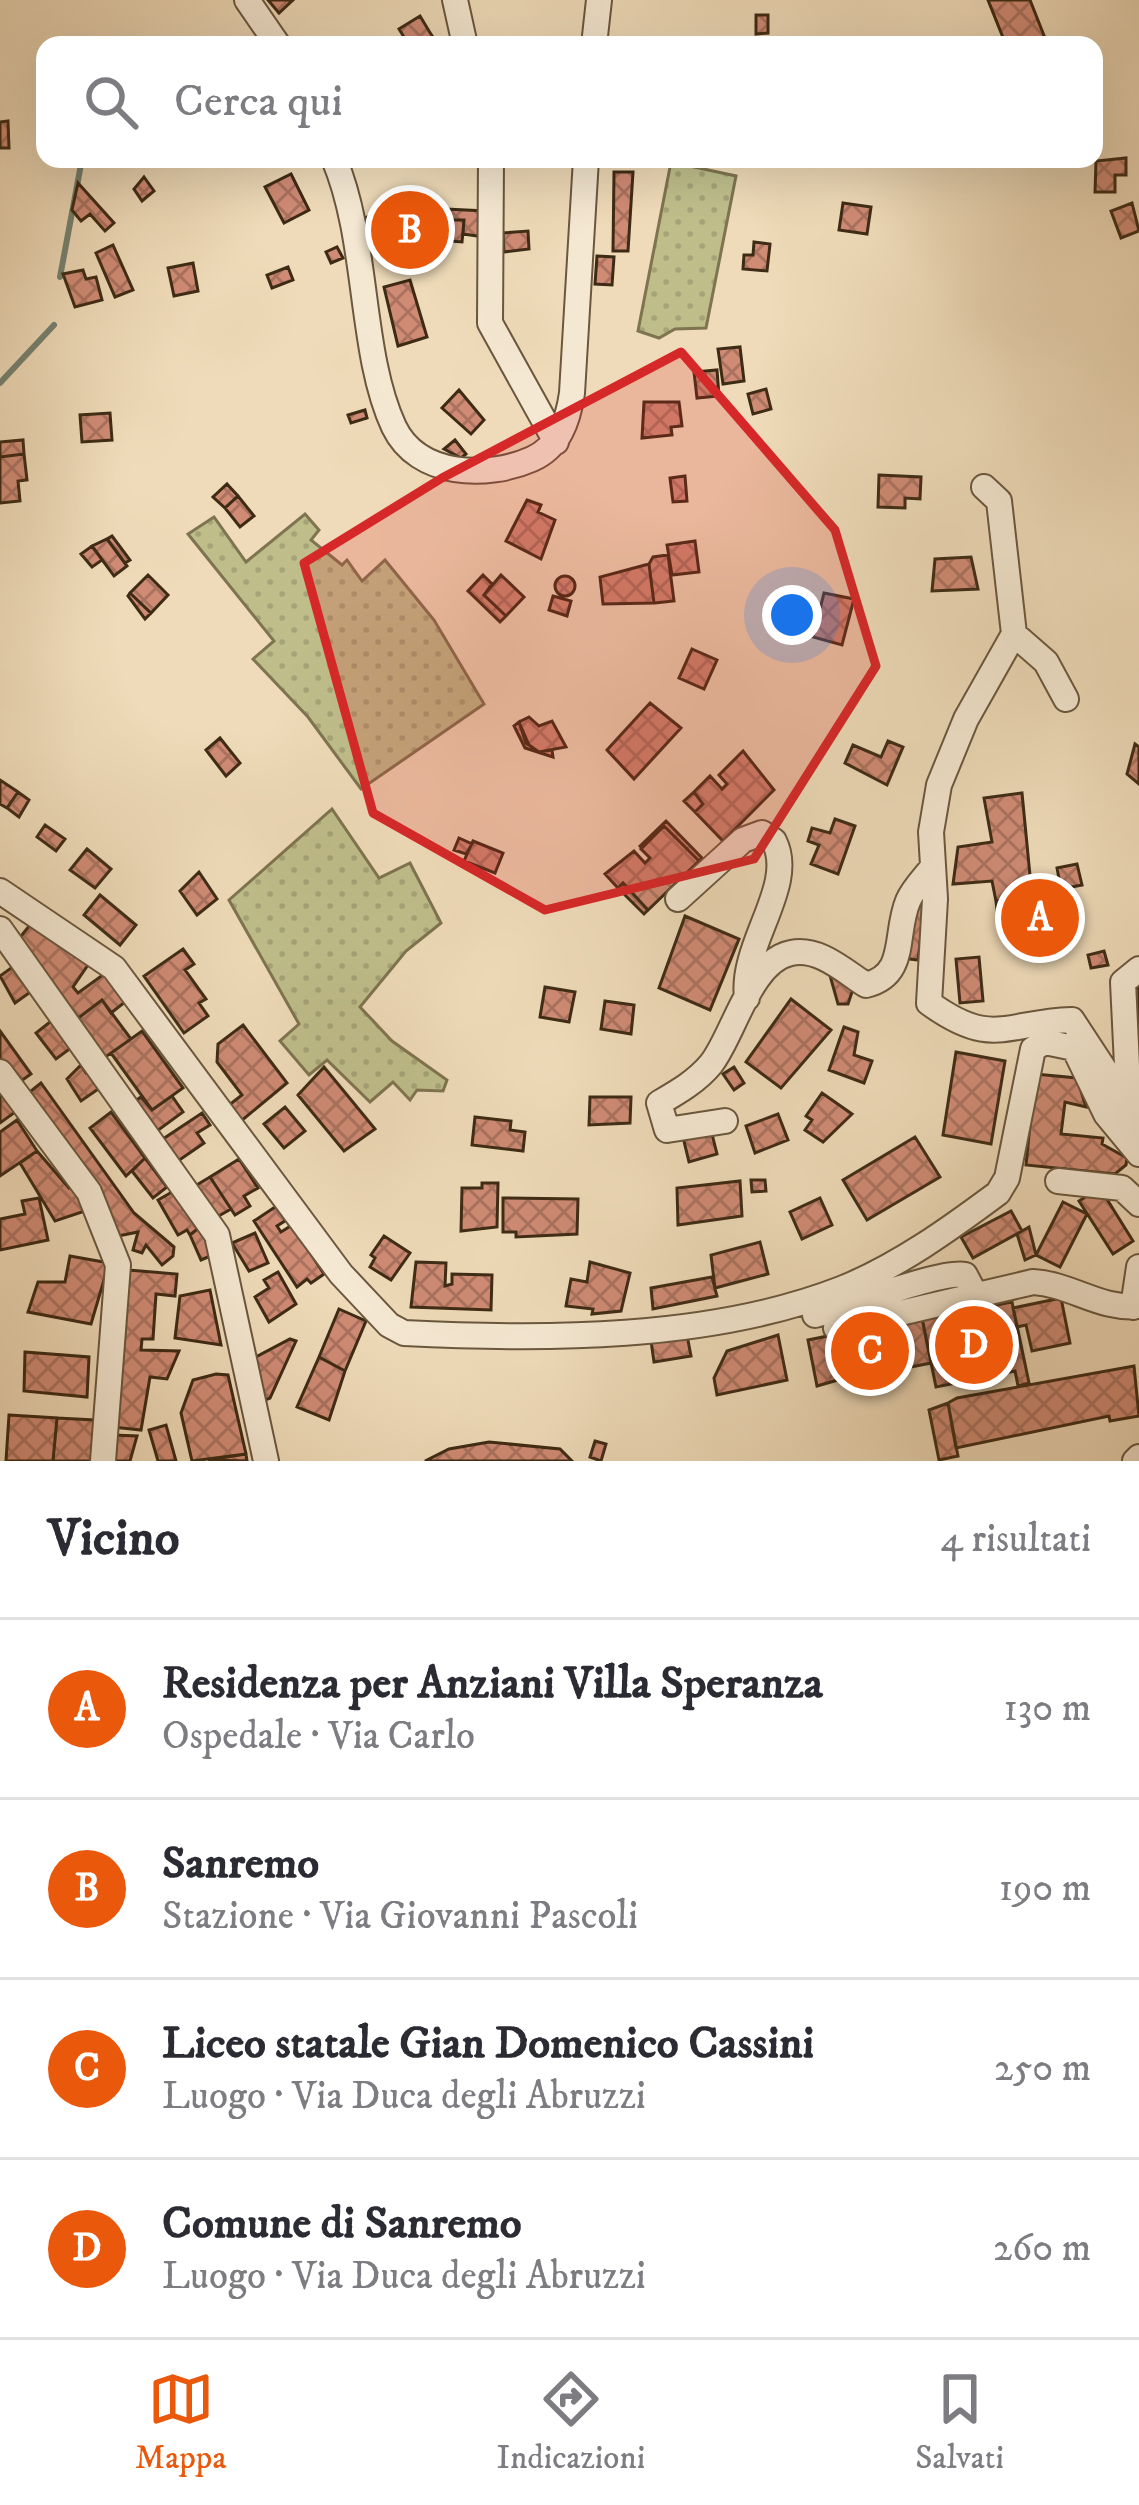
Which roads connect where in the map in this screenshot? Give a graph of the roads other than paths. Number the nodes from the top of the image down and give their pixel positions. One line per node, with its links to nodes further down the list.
1 (247, 0): 4 (street)
2 (455, 0): 5 (street)
3 (599, 0): 6 (street)
4 (272, 36)
5 (463, 36)
6 (594, 36)
7 (337, 168): 10 (street)
8 (491, 168): 10 (street)
9 (585, 168): 10 (street)
10 (556, 442)
11 (984, 487): 12 (street)
12 (1014, 634): 13 (street); 14 (street)
13 (1066, 699)
14 (932, 868): 19 (street); 21 (street)
15 (0, 891): 23 (street)
16 (678, 899): 19 (street)
17 (0, 929): 30 (street)
18 (1139, 969): 21 (street)
19 (747, 1000): 22 (street)
20 (0, 1072): 29 (street)
21 (1129, 1107): 23 (street)
22 (725, 1121)
23 (1139, 1150)
24 (1058, 1181): 25 (street)
25 (1139, 1204)
26 (1139, 1267): 27 (street)
27 (1136, 1306): 28 (street)
28 (825, 1321)
29 (103, 1461)
30 (266, 1461)

